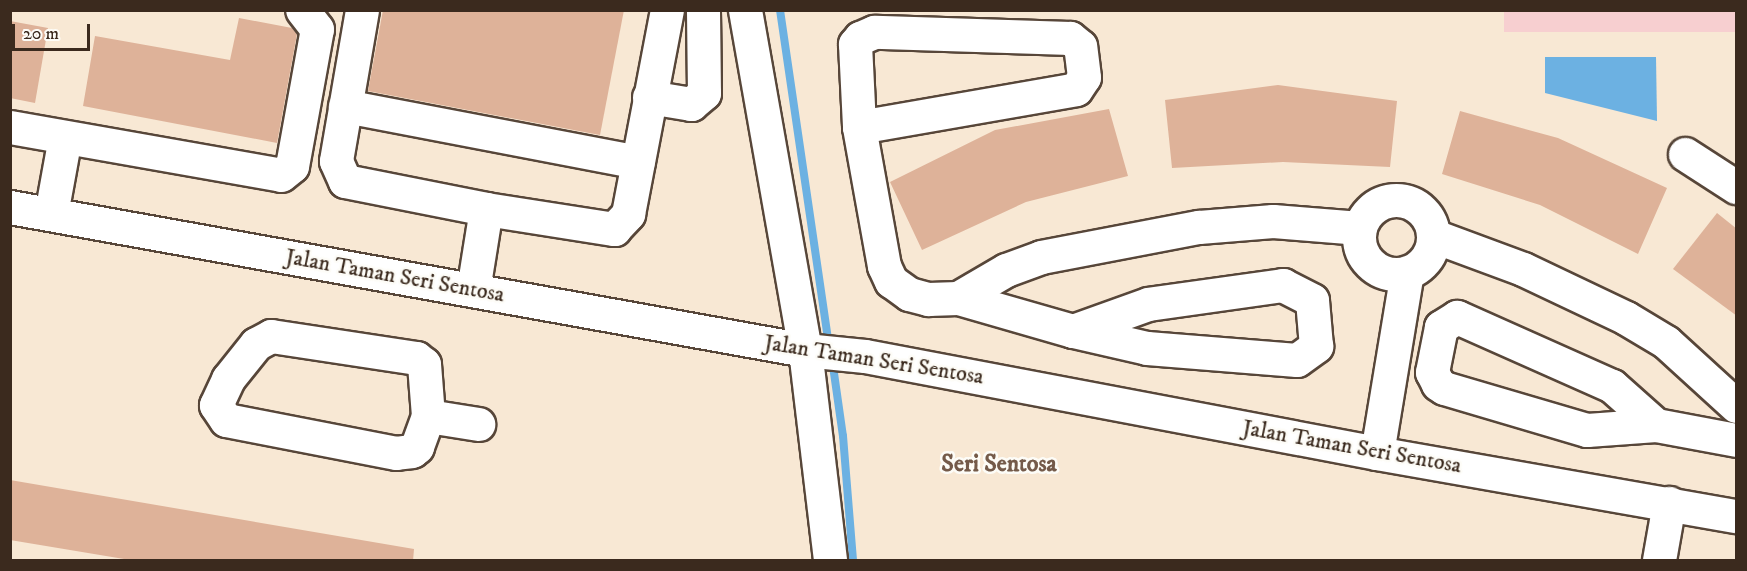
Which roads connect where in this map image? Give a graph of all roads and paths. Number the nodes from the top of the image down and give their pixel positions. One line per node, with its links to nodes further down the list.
1 (302, 10): 10 (main road)
2 (362, 10): 7 (main road)
3 (667, 10): 6 (main road)
4 (702, 10): 6 (main road)
5 (745, 10): 23 (main road)
6 (649, 97): 12 (main road)
7 (345, 106): 12 (main road); 15 (main road)
8 (10, 127): 10 (main road)
9 (859, 127): 9 (main road); 21 (main road)
10 (66, 136): 16 (main road)
11 (1685, 154): 13 (main road)
12 (638, 162): 15 (main road)
13 (1737, 187)
14 (10, 207): 16 (main road, Jalan Taman Seri Sentosa)
15 (486, 209): 20 (main road)
16 (51, 214): 20 (main road, Jalan Taman Seri Sentosa)
17 (1360, 228): 18 (main road); 19 (main road); 21 (main road)
18 (1434, 236): 19 (main road); 24 (main road)
19 (1396, 272): 29 (main road)
20 (473, 290): 23 (main road, Jalan Taman Seri Sentosa)
21 (958, 298): 22 (main road)
22 (1073, 331): 22 (main road)
23 (806, 350): 29 (main road, Jalan Taman Seri Sentosa); 32 (main road)
24 (1737, 406)
25 (428, 416): 25 (main road); 26 (main road)
26 (478, 424)
27 (1656, 425): 27 (main road); 28 (main road)
28 (1737, 440)
29 (1366, 451): 30 (main road, Jalan Taman Seri Sentosa)
30 (1669, 503): 31 (main road, Jalan Taman Seri Sentosa); 33 (main road)
31 (1737, 516)
32 (830, 561)
33 (1659, 561)

